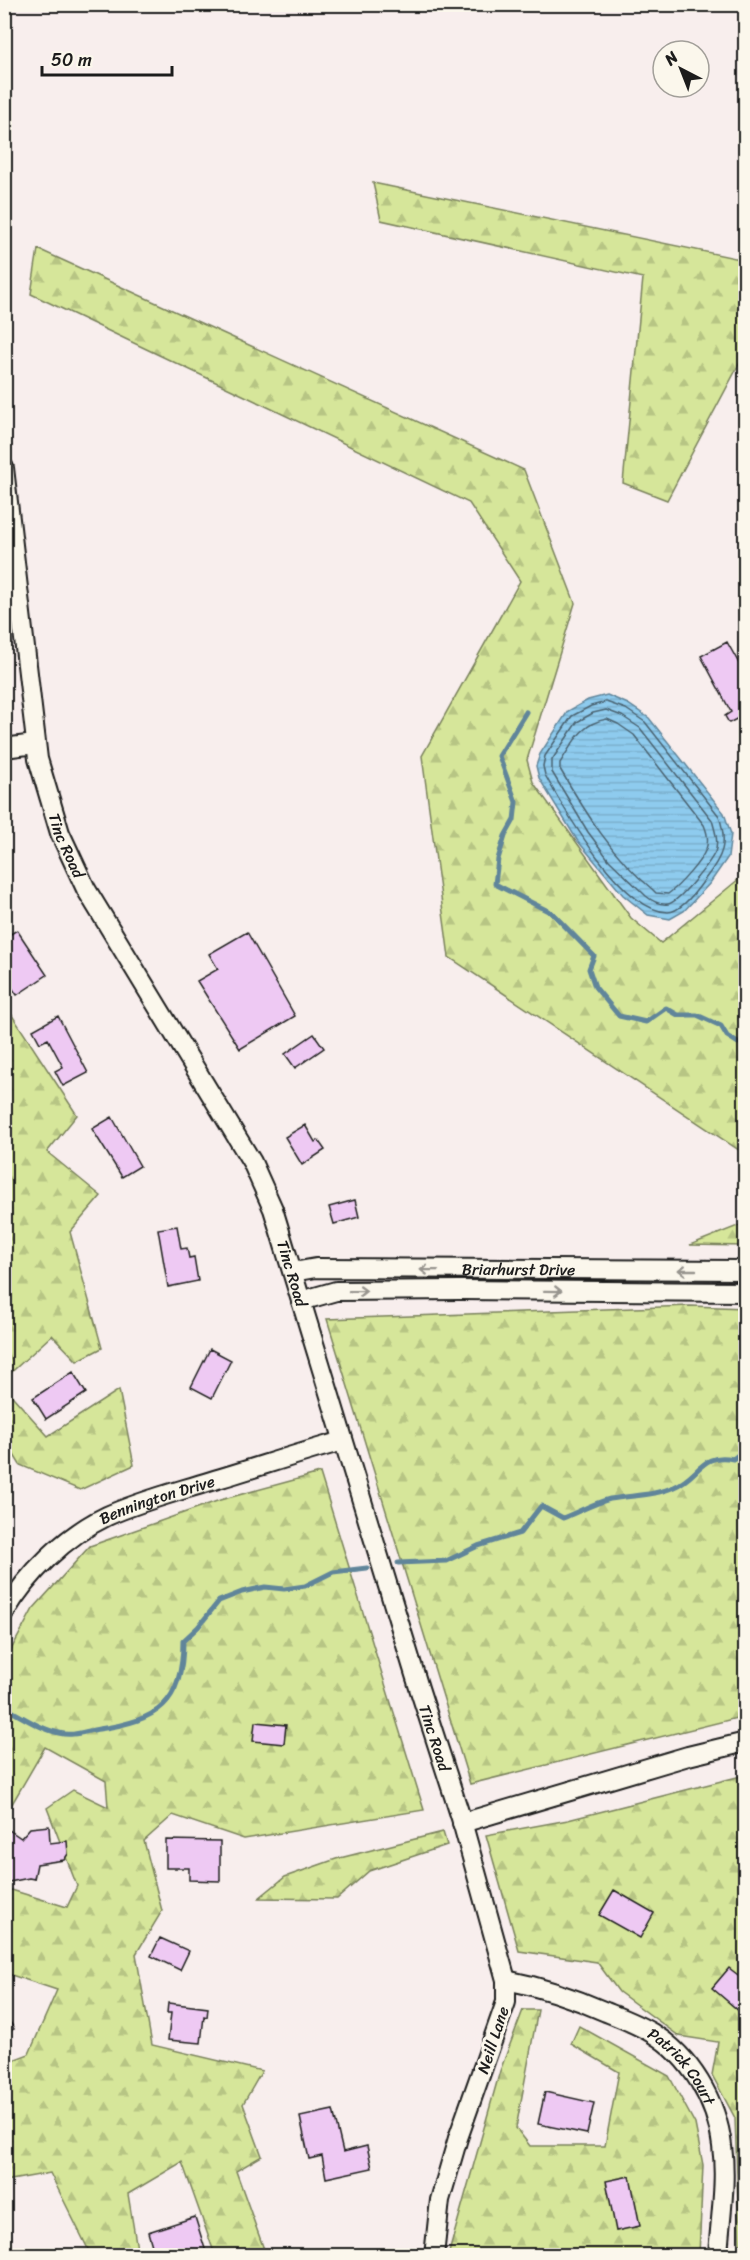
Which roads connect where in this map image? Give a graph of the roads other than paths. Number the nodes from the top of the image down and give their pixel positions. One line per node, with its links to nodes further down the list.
1 (4, 468): 2 (street, Tinc Road)
2 (35, 744): 3 (street); 5 (street, Tinc Road)
3 (4, 748)
4 (746, 1270): 5 (street, Briarhurst Drive, one-way to 5)
5 (293, 1272): 7 (street, Tinc Road)
6 (746, 1292): 7 (street, Briarhurst Drive, one-way to 6)
7 (302, 1301): 8 (street, Tinc Road)
8 (343, 1441): 9 (street, Bennington Drive); 11 (street, Tinc Road)
9 (4, 1613)
10 (746, 1743): 11 (street)
11 (462, 1823): 12 (street, Neill Lane)
12 (506, 1980): 13 (street, Neill Lane); 14 (street, Patrick Court)
13 (434, 2256)
14 (718, 2256)

